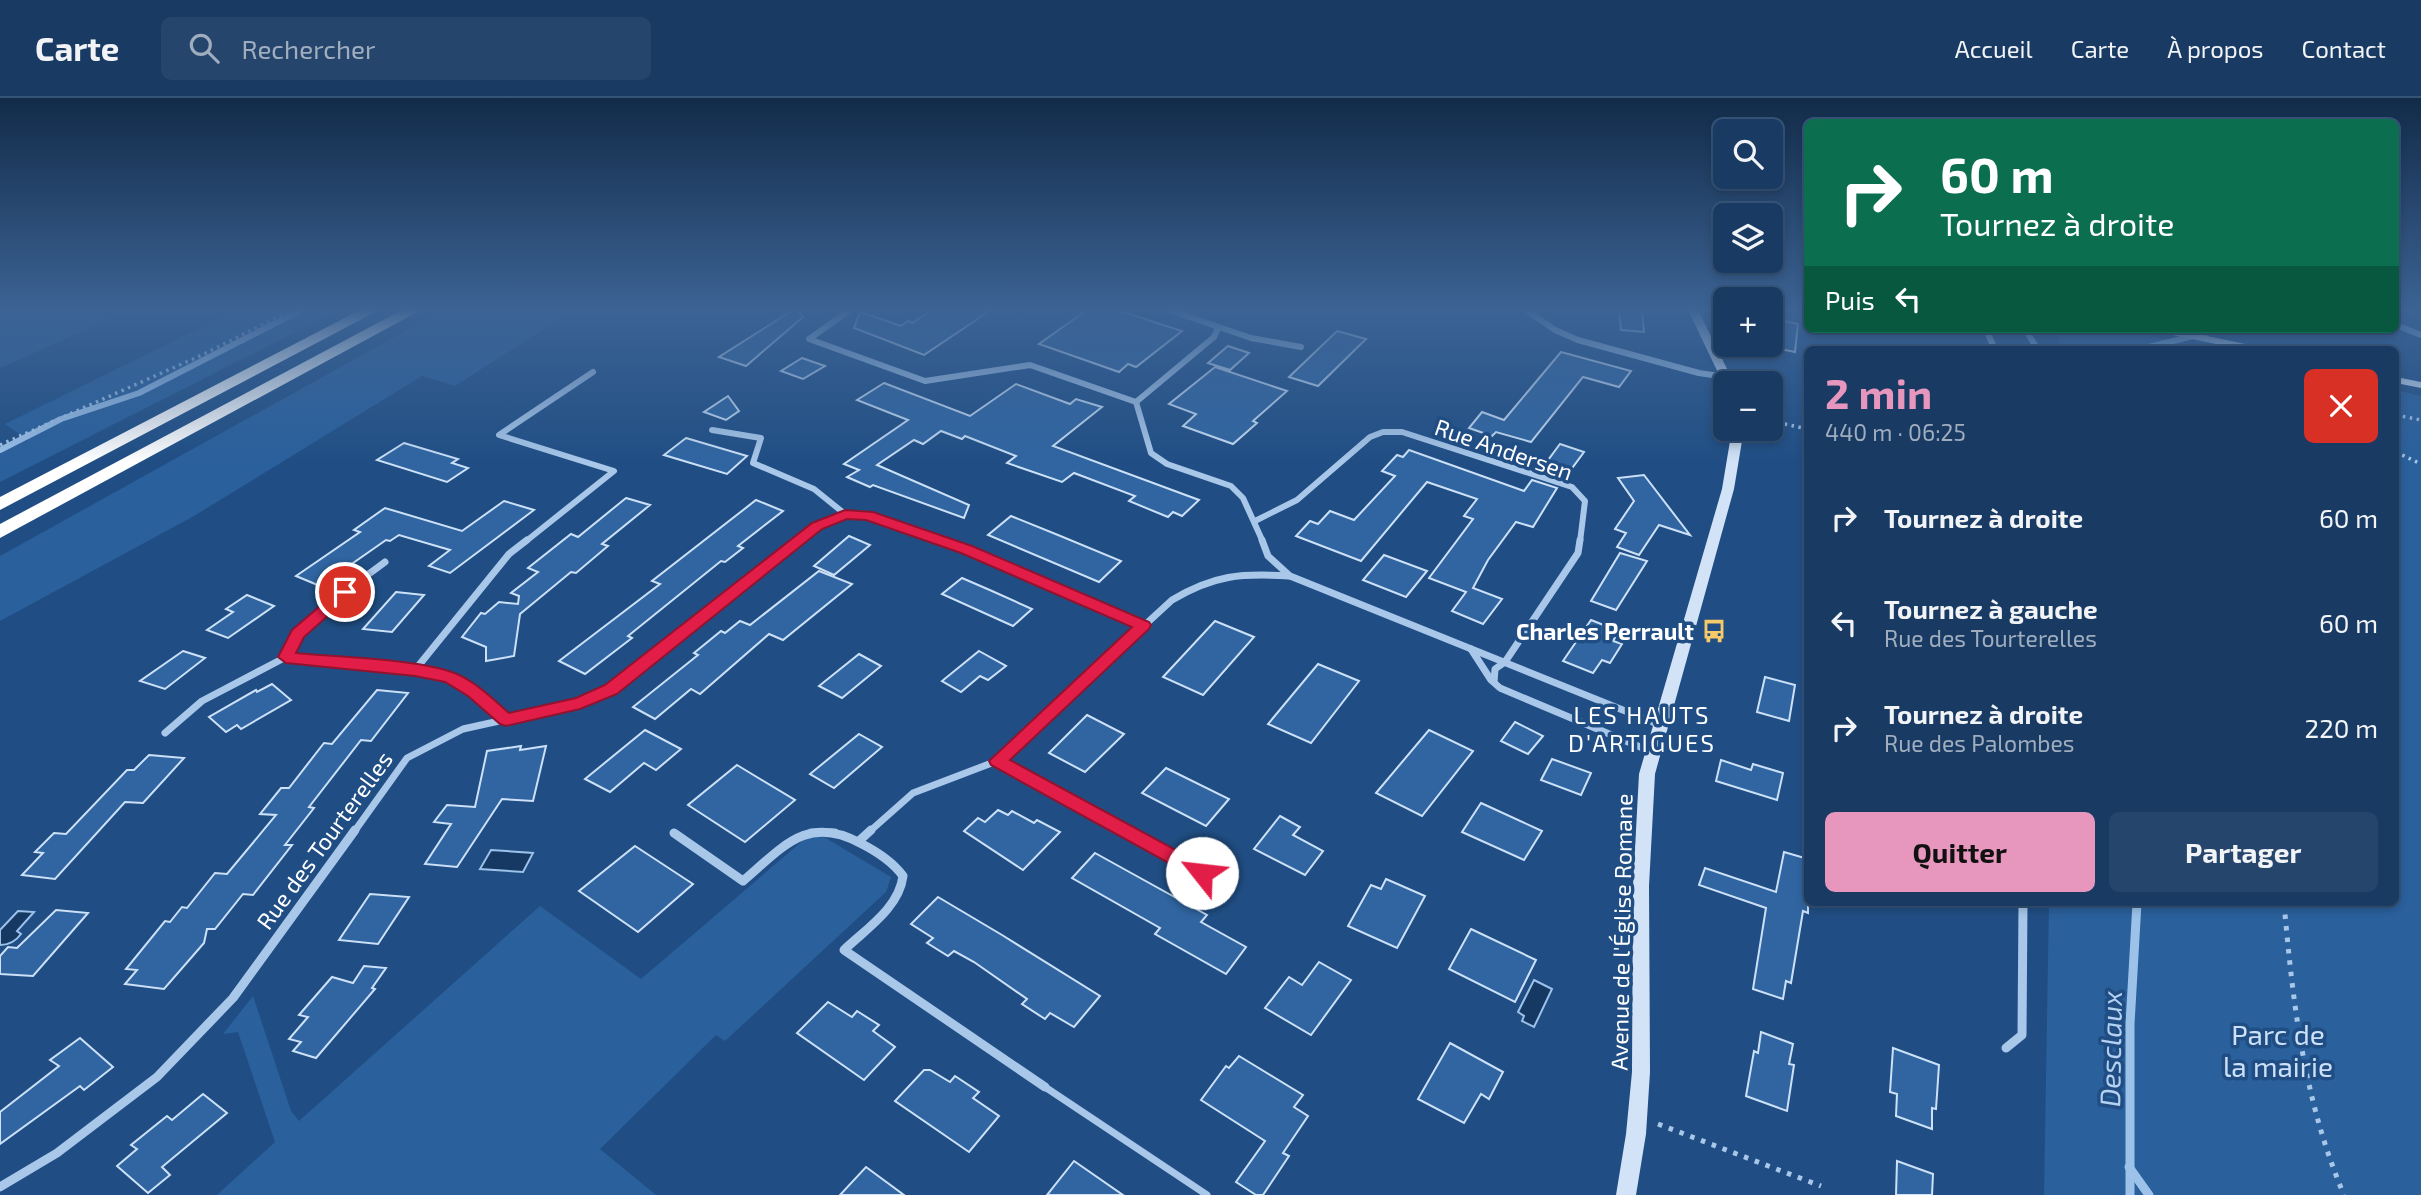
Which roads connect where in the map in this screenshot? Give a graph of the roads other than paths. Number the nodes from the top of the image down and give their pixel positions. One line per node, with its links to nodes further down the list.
1 (273, 361): 13 (highway)
2 (319, 361): 16 (highway)
3 (870, 361): 10 (street)
4 (1185, 361): 10 (street)
5 (1656, 361): 7 (street)
6 (593, 372): 23 (street)
7 (1713, 376)
8 (2399, 381): 9 (street)
9 (2421, 386)
10 (1136, 402): 15 (street)
11 (712, 430): 14 (street)
12 (1736, 441): 26 (street, Avenue de l'Église Romane)
13 (0, 504)
14 (845, 514): 19 (street); 25 (street, Rue des Tourterelles)
15 (1255, 521): 18 (street); 22 (street, Rue Andersen)
16 (0, 532)
17 (386, 562): 21 (street)
18 (1290, 576): 19 (street); 20 (street)
19 (1143, 625): 29 (street)
20 (1471, 648): 22 (street); 24 (street)
21 (286, 657): 23 (street); 27 (street)
22 (1505, 662): 24 (street, Rue Andersen); 26 (street)
23 (415, 670): 25 (street)
24 (1493, 681): 28 (street)
25 (506, 719): 36 (street, Rue des Tourterelles)
26 (1660, 725): 28 (street, Avenue de l'Église Romane)
27 (165, 733)
28 (1652, 752): 38 (street, Avenue de l'Église Romane)
29 (998, 761): 31 (street); 32 (street)
30 (674, 833): 31 (street)
31 (859, 841): 35 (street)
32 (1202, 873)
33 (2023, 906): 34 (street)
34 (2006, 1048)
35 (1045, 1087): 37 (lane)
36 (0, 1187)
37 (1207, 1195)
38 (1626, 1195)

